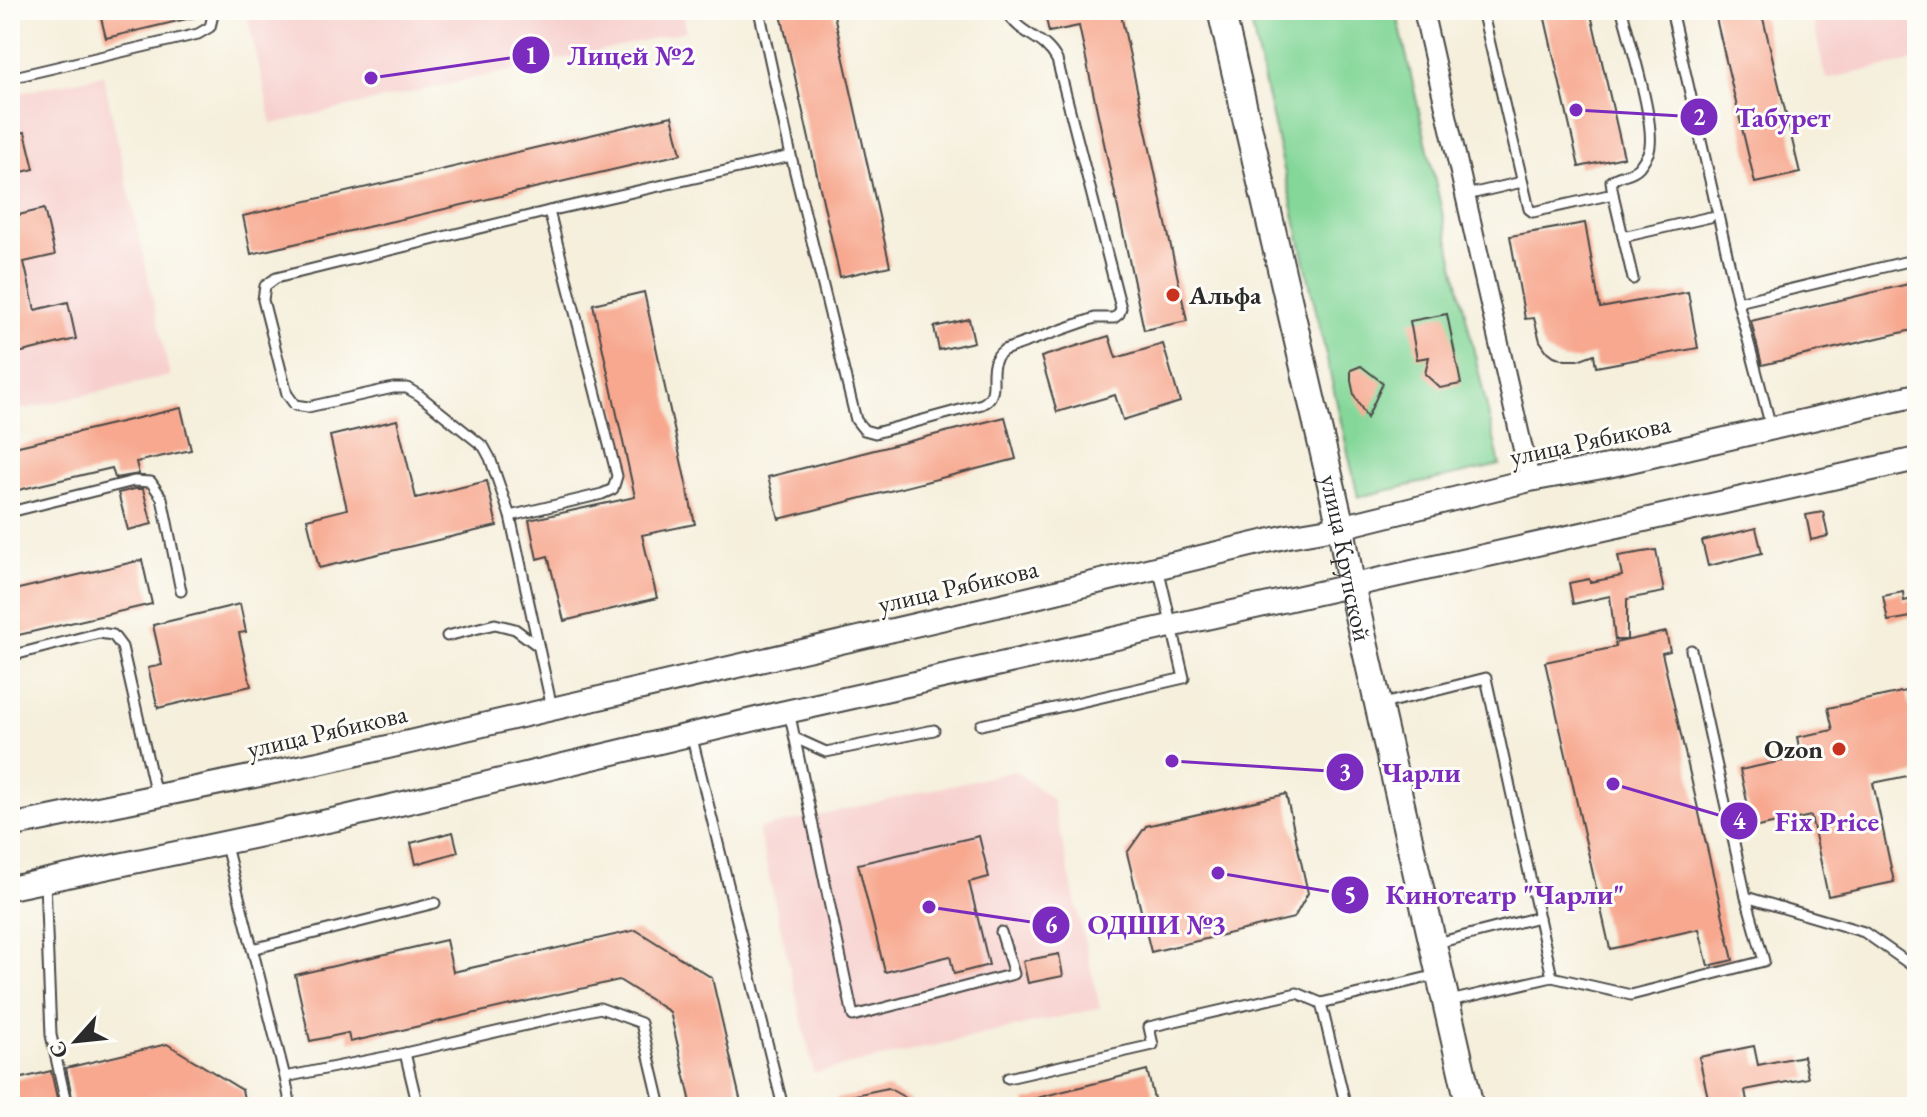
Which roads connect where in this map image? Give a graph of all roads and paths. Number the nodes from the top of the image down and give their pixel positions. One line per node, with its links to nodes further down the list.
1 (212, 10): 10 (lane)
2 (759, 10): 11 (lane)
3 (1006, 10): 11 (lane)
4 (1221, 10): 27 (main road, улица Крупской)
5 (1448, 10): 9 (lane)
6 (1482, 10): 12 (lane)
7 (1622, 10): 13 (lane)
8 (1671, 10): 20 (lane)
9 (1424, 13): 14 (street)
10 (10, 78)
11 (791, 156): 15 (lane)
12 (1522, 182): 13 (lane); 14 (lane)
13 (1613, 194): 17 (lane)
14 (1466, 195): 24 (street)
15 (549, 211): 26 (lane); 26 (lane)
16 (1710, 217): 17 (lane)
17 (1623, 237): 19 (lane)
18 (1917, 259): 20 (lane)
19 (1633, 279)
20 (1738, 302): 22 (lane)
21 (1917, 395): 22 (street, улица Рябикова)
22 (1772, 430): 24 (street, улица Рябикова)
23 (1917, 459): 29 (street)
24 (1530, 480): 27 (street, улица Рябикова)
25 (10, 512): 30 (lane)
26 (510, 516): 33 (lane)
27 (1341, 527): 28 (street, улица Рябикова); 29 (main road, улица Крупской)
28 (1158, 567): 31 (lane); 37 (street, улица Рябикова)
29 (1351, 585): 31 (street); 36 (main road, улица Крупской)
30 (181, 591)
31 (1171, 625): 38 (street); 39 (lane)
32 (447, 636): 33 (lane)
33 (538, 646): 37 (lane)
34 (1691, 650): 48 (lane)
35 (10, 656): 43 (lane)
36 (1379, 705): 50 (lane); 52 (main road, улица Крупской)
37 (552, 708): 43 (street, улица Рябикова)
38 (789, 711): 41 (street); 42 (lane)
39 (981, 725)
40 (934, 730): 42 (lane)
41 (691, 733): 45 (street); 66 (lane)
42 (795, 738): 51 (lane)
43 (156, 796): 44 (street, улица Рябикова)
44 (10, 826)
45 (225, 842): 46 (street); 53 (lane)
46 (45, 881): 47 (street); 62 (lane)
47 (10, 888)
48 (1746, 897): 54 (lane); 56 (lane)
49 (435, 903): 53 (lane)
50 (1539, 917): 52 (lane); 56 (lane)
51 (1001, 932)
52 (1433, 944): 55 (main road, улица Крупской)
53 (252, 949): 60 (lane)
54 (1917, 972)
55 (1440, 974): 57 (main road, улица Крупской); 58 (lane)
56 (1552, 977): 57 (lane)
57 (1447, 1002): 68 (main road, улица Крупской)
58 (1321, 1003): 61 (lane); 67 (lane)
59 (405, 1053): 60 (lane); 64 (lane); 65 (lane)
60 (285, 1077): 63 (lane)
61 (1008, 1078)
62 (67, 1107)
63 (291, 1107)
64 (418, 1107)
65 (661, 1107)
66 (783, 1107)
67 (1346, 1107)
68 (1470, 1107)

